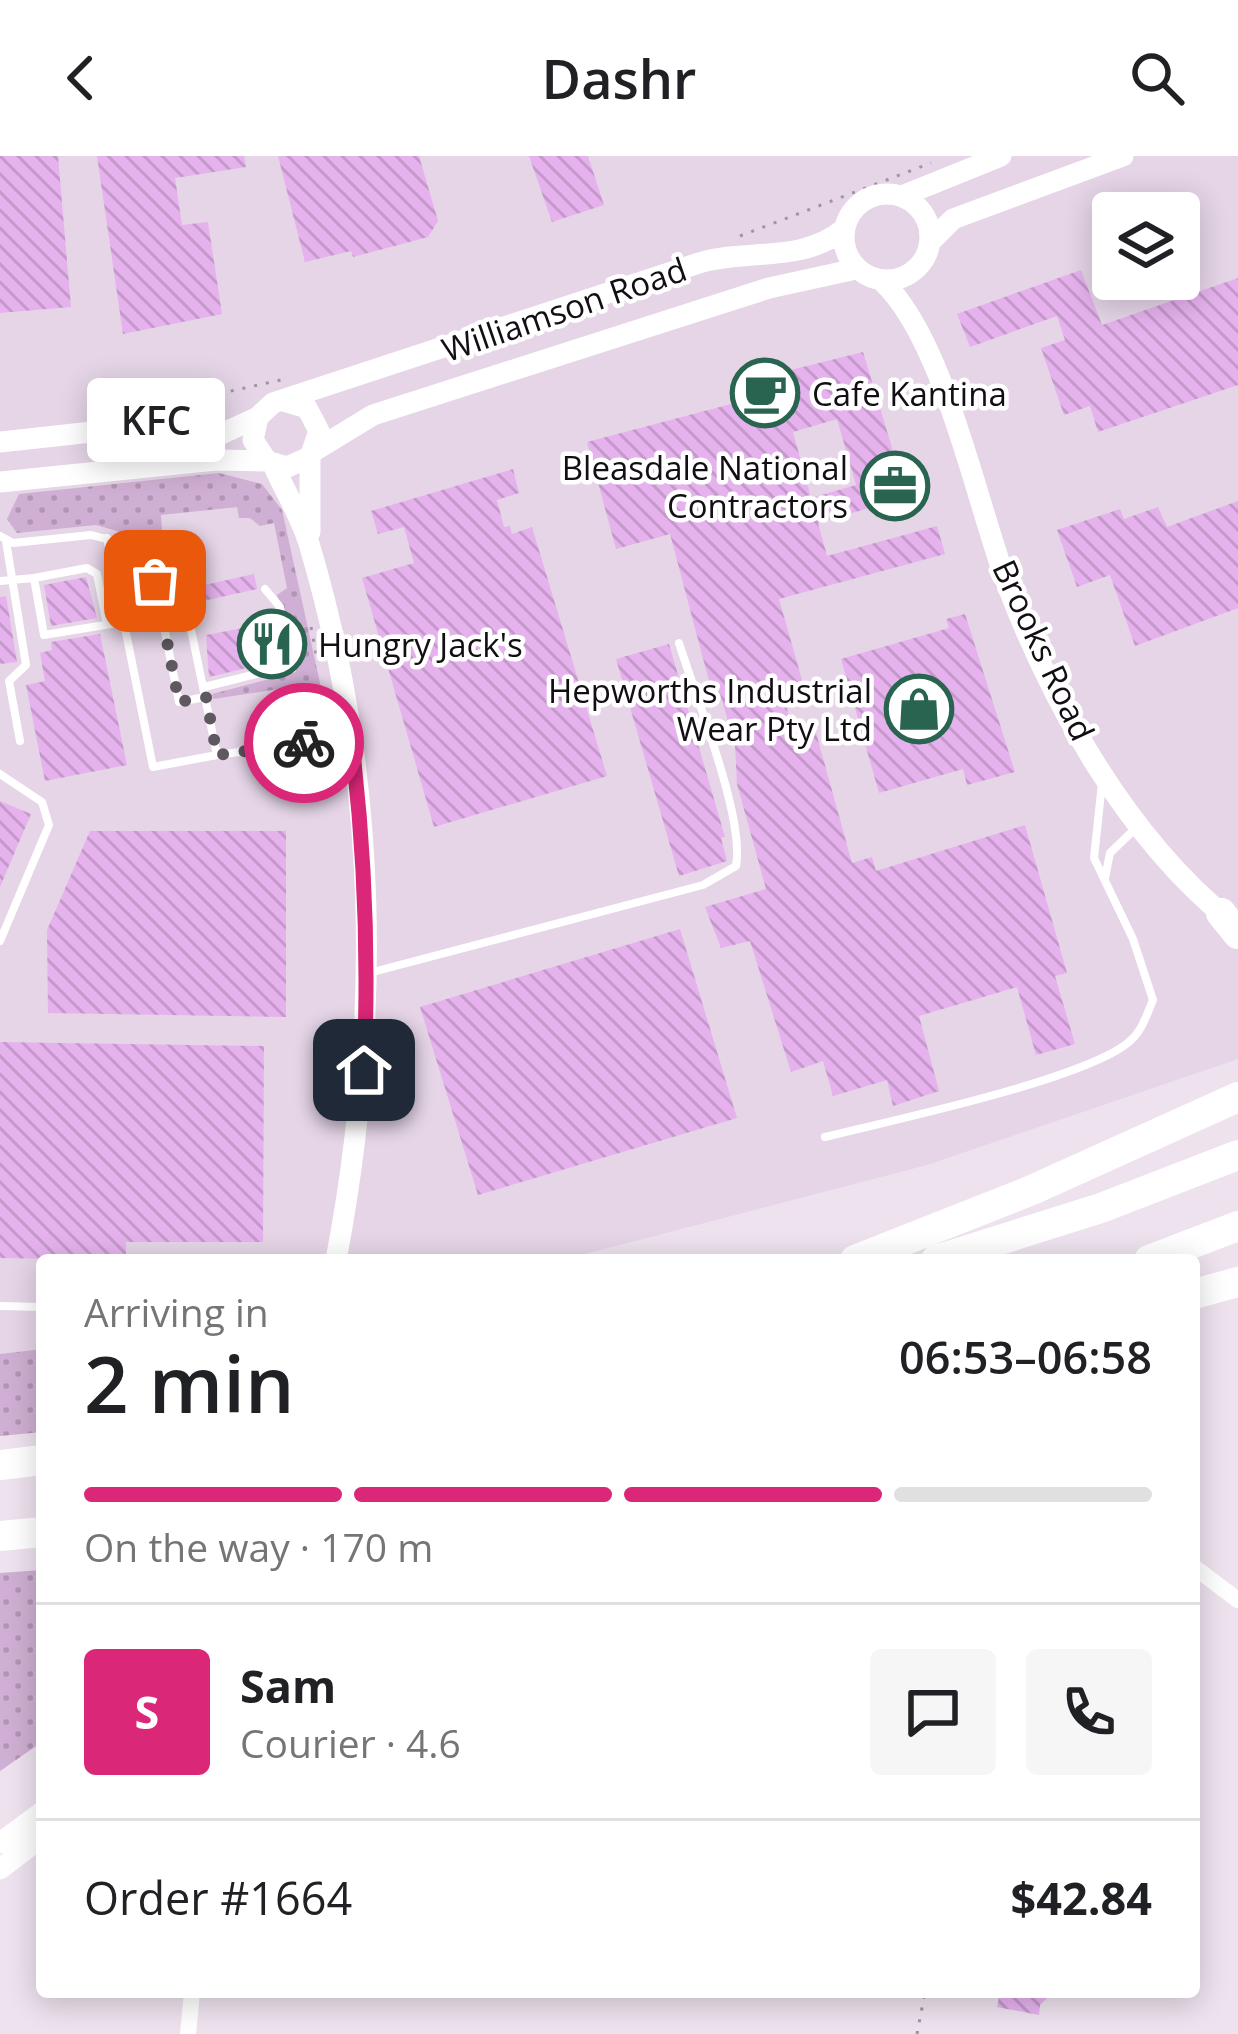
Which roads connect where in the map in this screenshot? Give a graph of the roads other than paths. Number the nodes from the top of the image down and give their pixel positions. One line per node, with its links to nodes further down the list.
1 (1001, 156): 3 (main road)
2 (1123, 156): 5 (main road)
3 (902, 196): 4 (main road); 5 (main road)
4 (844, 230): 7 (main road); 10 (main road, Williamson Road)
5 (930, 242): 6 (main road)
6 (920, 266): 8 (main road); 9 (main road, Brooks Road)
7 (856, 269): 8 (main road); 13 (main road, Williamson Road)
8 (882, 281): 9 (main road, Brooks Road)
9 (920, 332): 33 (main road, Brooks Road)
10 (281, 390): 11 (main road); 13 (main road)
11 (258, 417): 12 (main road); 14 (main road)
12 (0, 442)
13 (312, 454): 14 (main road); 19 (main road)
14 (270, 463): 15 (main road); 19 (main road)
15 (0, 482)
16 (3, 538): 17 (lane); 22 (lane)
17 (107, 538): 18 (lane); 24 (lane)
18 (147, 541): 29 (lane); 29 (lane)
19 (310, 545): 30 (main road)
20 (34, 578): 22 (lane); 25 (lane); 26 (lane)
21 (0, 580): 22 (lane)
22 (13, 580): 28 (lane)
23 (265, 590): 29 (lane)
24 (124, 622): 25 (lane); 32 (lane)
25 (107, 624): 26 (lane)
26 (44, 635): 28 (lane)
27 (679, 643): 39 (lane)
28 (24, 653): 31 (lane)
29 (205, 692): 32 (lane)
30 (342, 738): 32 (lane); 39 (main road)
31 (20, 741)
32 (217, 755)
33 (1100, 765): 35 (main road, Brooks Road); 36 (lane)
34 (0, 774): 38 (lane)
35 (1141, 824): 36 (lane); 37 (main road, Brooks Road)
36 (1107, 885): 41 (lane)
37 (1232, 925)
38 (0, 941)
39 (368, 974): 44 (main road)
40 (1238, 1097): 45 (highway)
41 (825, 1137)
42 (1238, 1155): 46 (highway)
43 (1238, 1226): 47 (highway)
44 (337, 1254)
45 (870, 1254)
46 (955, 1254)
47 (1165, 1254)
48 (1238, 1282): 49 (highway)
49 (1200, 1292)
50 (0, 1306): 51 (lane)
51 (36, 1307)
52 (36, 1461): 53 (highway)
53 (0, 1465)
54 (36, 1533): 55 (highway)
55 (0, 1536)
56 (1200, 1572): 57 (street)
57 (1238, 1600)
58 (36, 1816): 60 (main road)
59 (36, 1842): 61 (main road)
60 (0, 1843)
61 (0, 1869)
62 (191, 1998): 63 (street)
63 (188, 2034)

